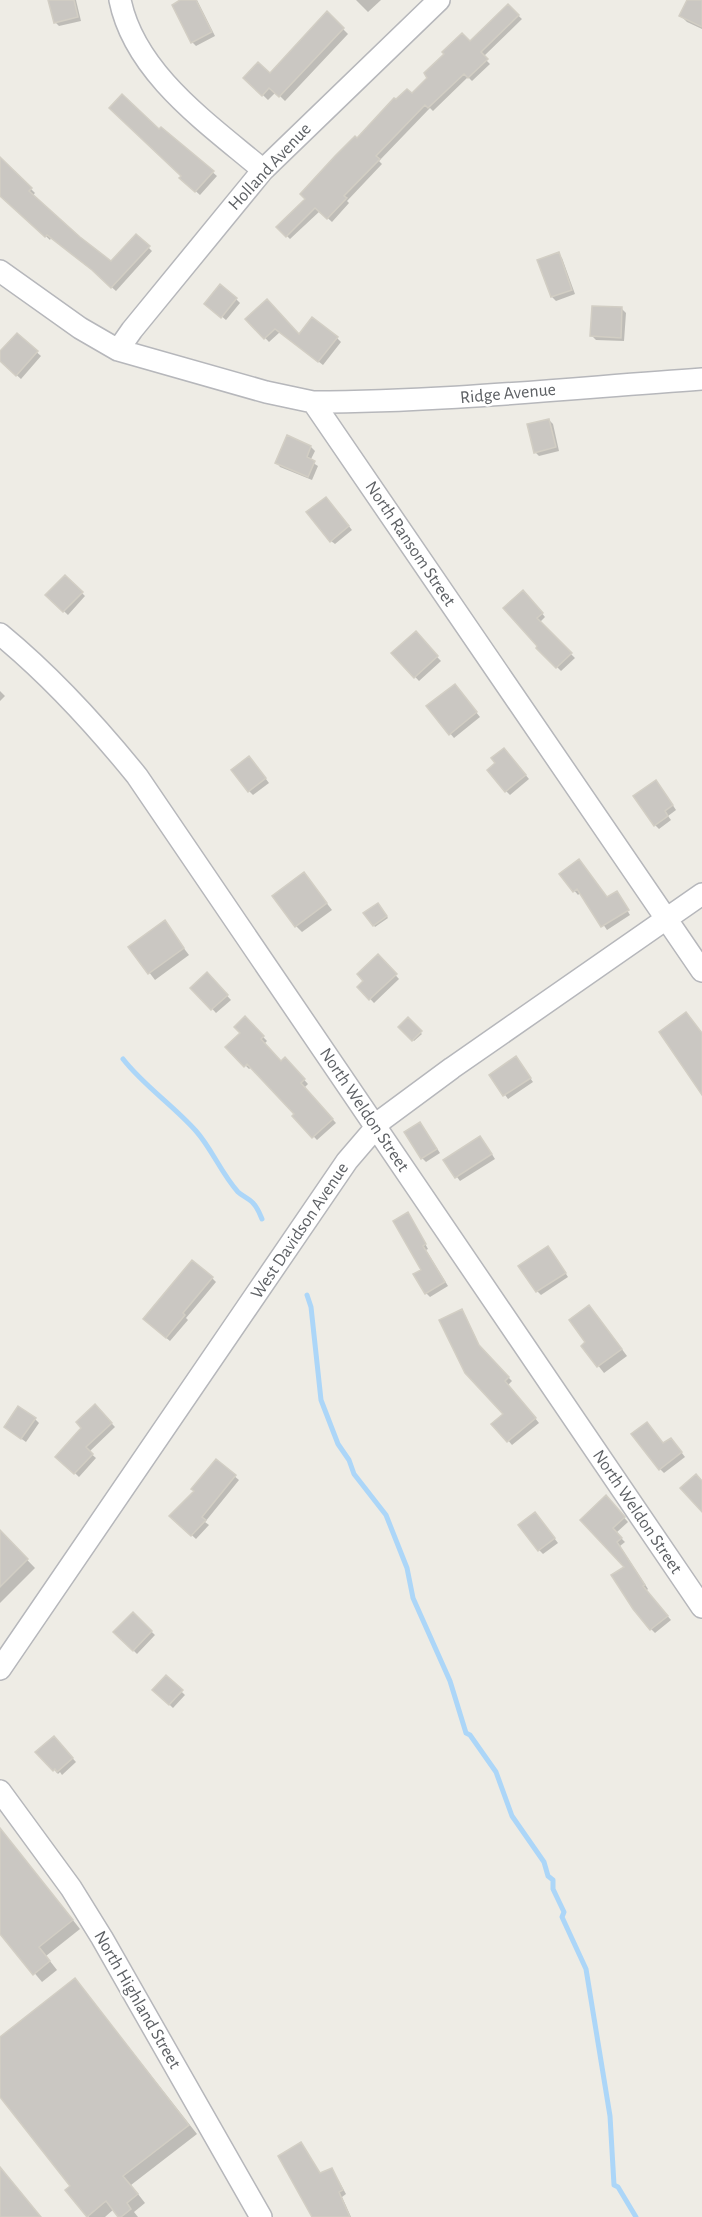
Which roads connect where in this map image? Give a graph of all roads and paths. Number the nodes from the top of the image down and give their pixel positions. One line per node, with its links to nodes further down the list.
1 (120, 0): 3 (street)
2 (439, 0): 3 (street, Holland Avenue)
3 (264, 170): 5 (street, Holland Avenue)
4 (0, 271): 5 (street)
5 (118, 350): 7 (street)
6 (702, 379): 7 (street, Ridge Avenue)
7 (313, 402): 10 (street, North Ransom Street)
8 (0, 634): 12 (street, North Weldon Street)
9 (702, 894): 10 (street, West Davidson Avenue)
10 (666, 919): 11 (street, North Ransom Street); 12 (street, West Davidson Avenue)
11 (702, 971)
12 (375, 1126): 13 (street, North Weldon Street); 14 (street, West Davidson Avenue)
13 (702, 1607)
14 (0, 1669)
15 (0, 1791): 16 (street, North Highland Street)
16 (261, 2217)

